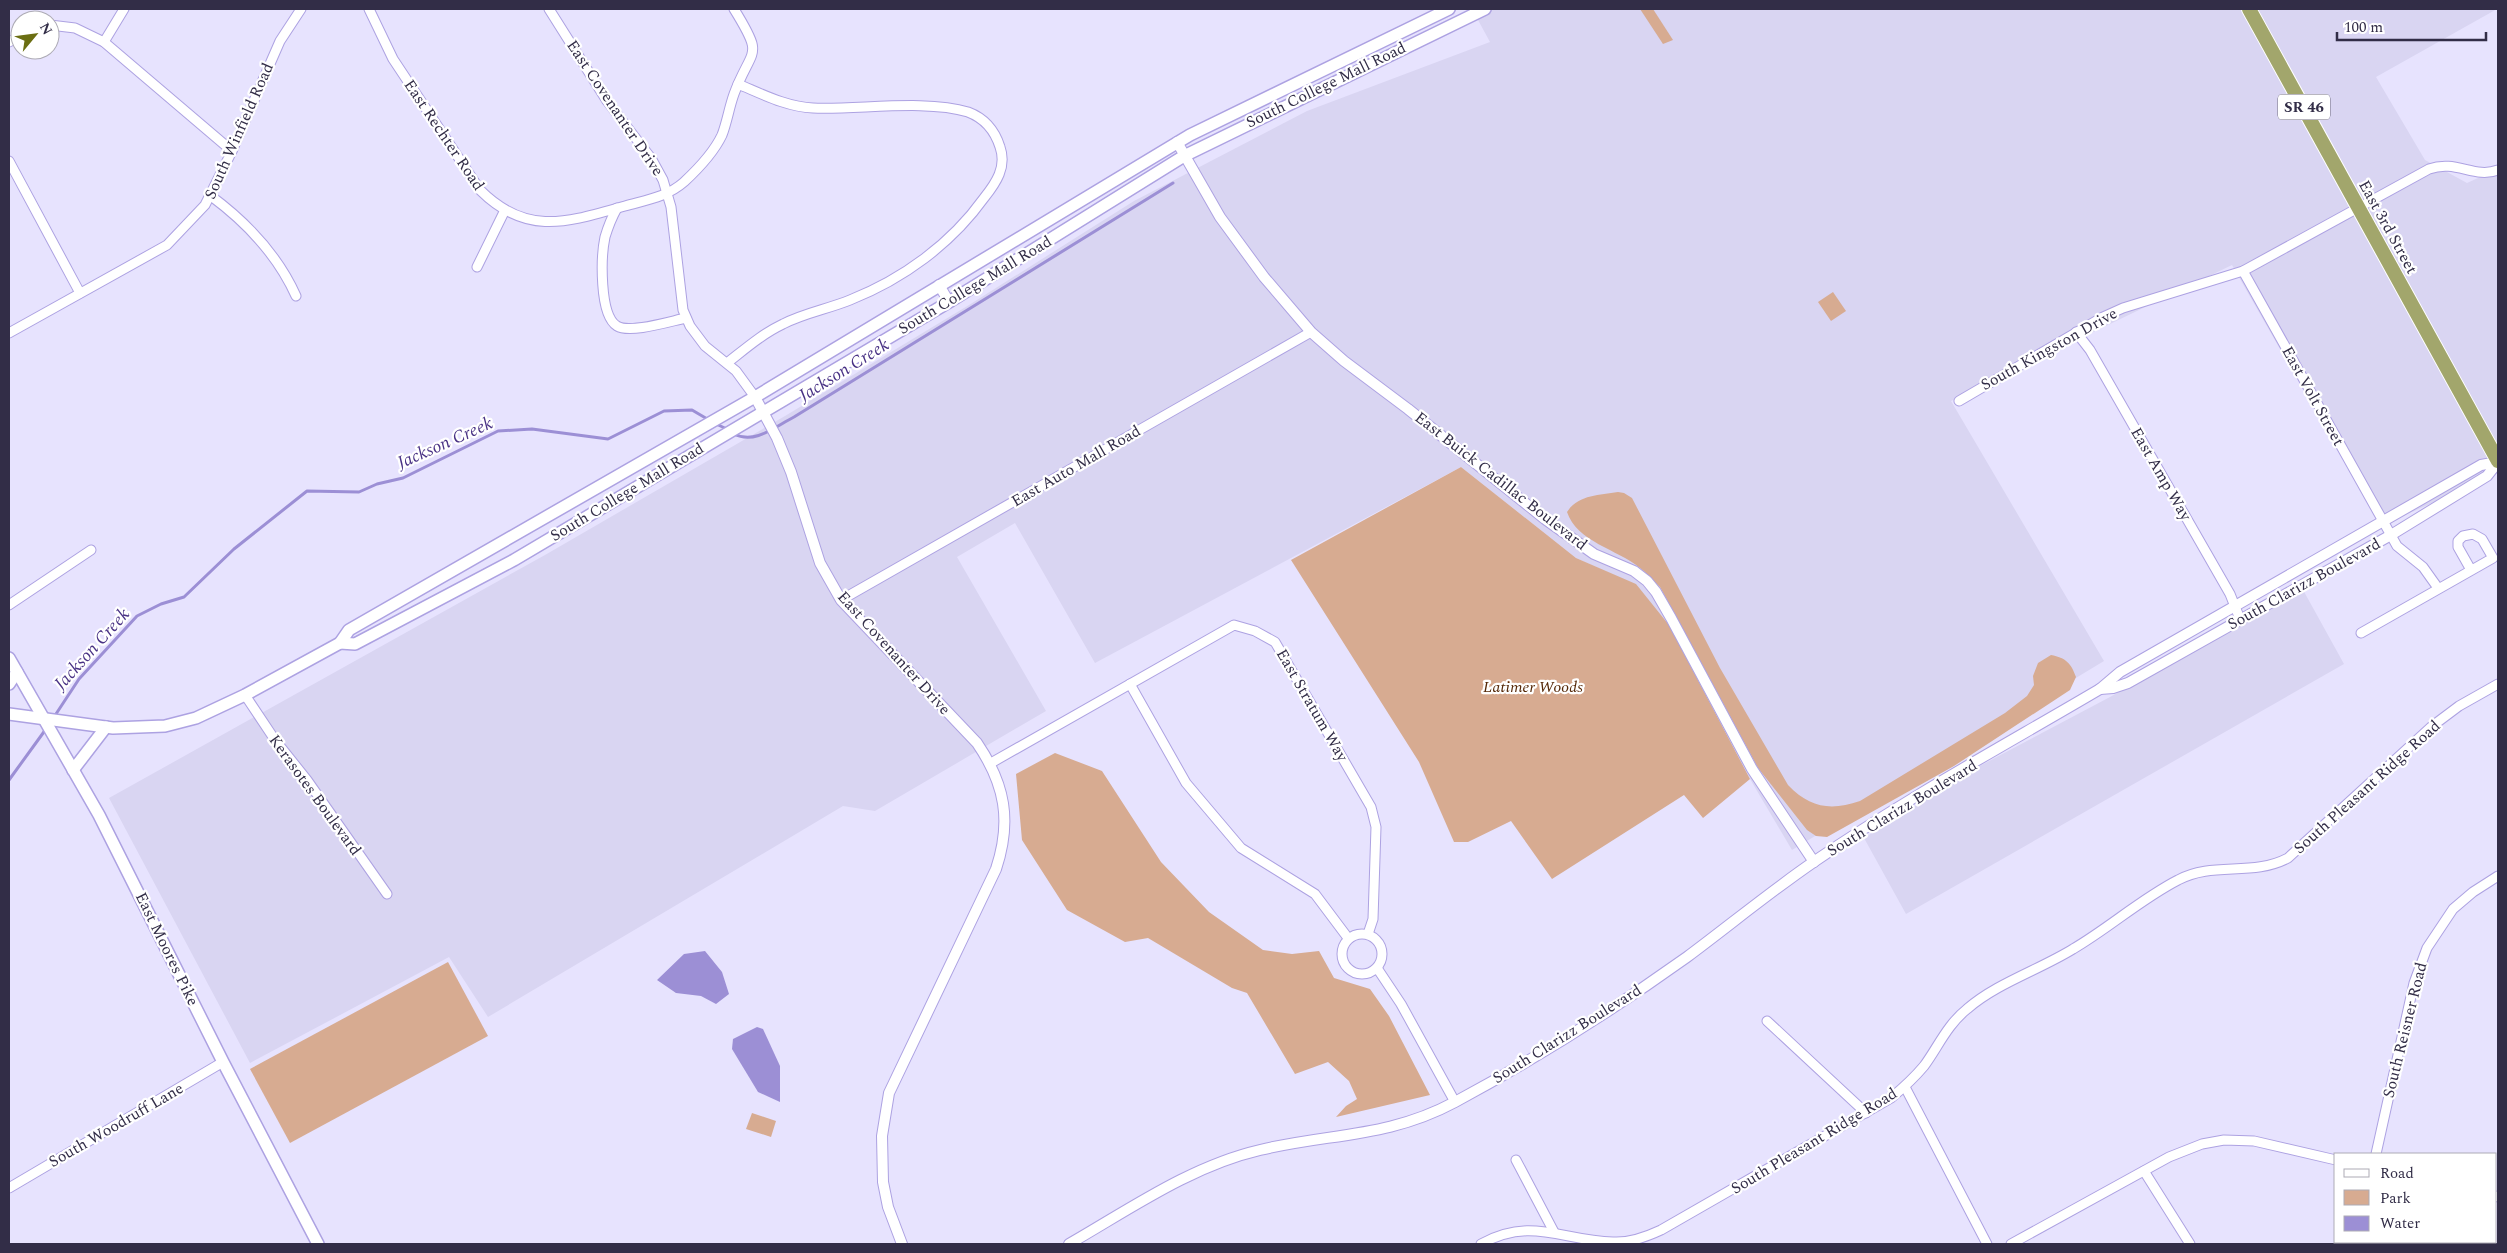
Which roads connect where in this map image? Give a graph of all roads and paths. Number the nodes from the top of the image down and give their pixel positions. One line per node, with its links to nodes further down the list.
1 (124, 9): 10 (street)
2 (301, 9): 13 (street, South Winfield Road)
3 (369, 9): 21 (street, East Rechter Road)
4 (549, 9): 17 (street, East Covenanter Drive)
5 (734, 9): 11 (street)
6 (1449, 9): 12 (main road, South College Mall Road)
7 (2249, 9): 19 (highway, East 3rd Street / SR 46)
8 (1480, 10): 14 (main road, South College Mall Road)
9 (60, 27): 10 (street)
10 (104, 42): 13 (street)
11 (738, 84): 17 (street); 32 (street)
12 (1177, 142): 14 (street, East Buick Cadillac Boulevard); 24 (main road, South College Mall Road)
13 (232, 150): 18 (street, South Winfield Road)
14 (1184, 156): 27 (main road, South College Mall Road); 29 (street, East Buick Cadillac Boulevard)
15 (9, 161): 25 (street)
16 (2498, 170): 19 (street, South Kingston Drive)
17 (668, 194): 20 (street, East Rechter Road); 28 (street, East Covenanter Drive)
18 (211, 196): 25 (street, South Winfield Road); 26 (street)
19 (2356, 207): 23 (street, South Kingston Drive); 36 (highway, East 3rd Street / SR 46)
20 (617, 208): 21 (street, East Rechter Road); 28 (street)
21 (505, 210): 22 (street)
22 (477, 267)
23 (2243, 271): 30 (street, South Kingston Drive); 37 (street, East Volt Street)
24 (939, 285): 27 (street); 33 (main road, South College Mall Road)
25 (80, 293): 31 (street, South Winfield Road)
26 (296, 296)
27 (948, 302): 35 (main road, South College Mall Road)
28 (686, 318): 32 (street, East Covenanter Drive)
29 (1311, 332): 44 (street, East Auto Mall Road); 62 (street, East Buick Cadillac Boulevard)
30 (2076, 332): 34 (street, South Kingston Drive); 46 (street, East Amp Way)
31 (9, 333)
32 (727, 363): 33 (street, East Covenanter Drive)
33 (755, 397): 35 (street, East Covenanter Drive); 39 (main road, South College Mall Road)
34 (1959, 400)
35 (767, 416): 41 (main road, South College Mall Road); 44 (street, East Covenanter Drive)
36 (2498, 462): 37 (street, South Clarizz Boulevard); 38 (street, South Clarizz Boulevard)
37 (2383, 521): 38 (street, East Volt Street); 46 (street, South Clarizz Boulevard)
38 (2391, 535): 43 (street, East Volt Street); 47 (street, South Clarizz Boulevard)
39 (504, 542): 41 (main road); 49 (main road, South College Mall Road)
40 (91, 550): 45 (street)
41 (514, 560): 49 (main road, South College Mall Road)
42 (2471, 570): 43 (street)
43 (2438, 588): 48 (street)
44 (842, 600): 60 (street, East Covenanter Drive)
45 (9, 605)
46 (2235, 605): 47 (street, East Amp Way); 55 (street, South Clarizz Boulevard)
47 (2240, 619): 55 (street, South Clarizz Boulevard)
48 (2361, 633)
49 (340, 643): 56 (main road, South College Mall Road)
50 (9, 658): 51 (main road, East Moores Pike)
51 (17, 672): 52 (main road); 58 (main road, East Moores Pike)
52 (9, 684)
53 (1130, 684): 60 (street, East Stratum Way); 65 (street, East Stratum Way); 66 (street)
54 (2498, 684): 70 (street, South Pleasant Ridge Road)
55 (2100, 688): 62 (street, South Clarizz Boulevard)
56 (245, 695): 59 (main road, South College Mall Road); 64 (street, Kerasotes Boulevard)
57 (9, 714): 58 (main road, South College Mall Road)
58 (41, 716): 59 (main road, South College Mall Road); 61 (main road, East Moores Pike)
59 (106, 726): 61 (main road)
60 (991, 763): 80 (street, East Covenanter Drive)
61 (73, 770): 69 (main road, East Moores Pike)
62 (1814, 862): 71 (street, South Clarizz Boulevard)
63 (2498, 876): 73 (street, South Reisner Road)
64 (387, 894)
65 (1368, 934): 66 (street); 67 (street)
66 (1348, 938): 67 (street)
67 (1377, 968): 71 (street)
68 (1767, 1020): 72 (street)
69 (222, 1062): 77 (street, South Woodruff Lane); 79 (main road, East Moores Pike)
70 (1905, 1087): 72 (street, South Pleasant Ridge Road); 83 (street)
71 (1455, 1102): 81 (street, South Clarizz Boulevard)
72 (1866, 1113): 78 (street, South Pleasant Ridge Road)
73 (2376, 1153)
74 (1516, 1160): 78 (street)
75 (2334, 1160): 76 (street)
76 (2144, 1171): 84 (street); 85 (street)
77 (9, 1188)
78 (1554, 1232): 82 (street, South Pleasant Ridge Road)
79 (318, 1244)
80 (902, 1244)
81 (1069, 1244)
82 (1481, 1244)
83 (1987, 1244)
84 (2011, 1244)
85 (2190, 1244)

